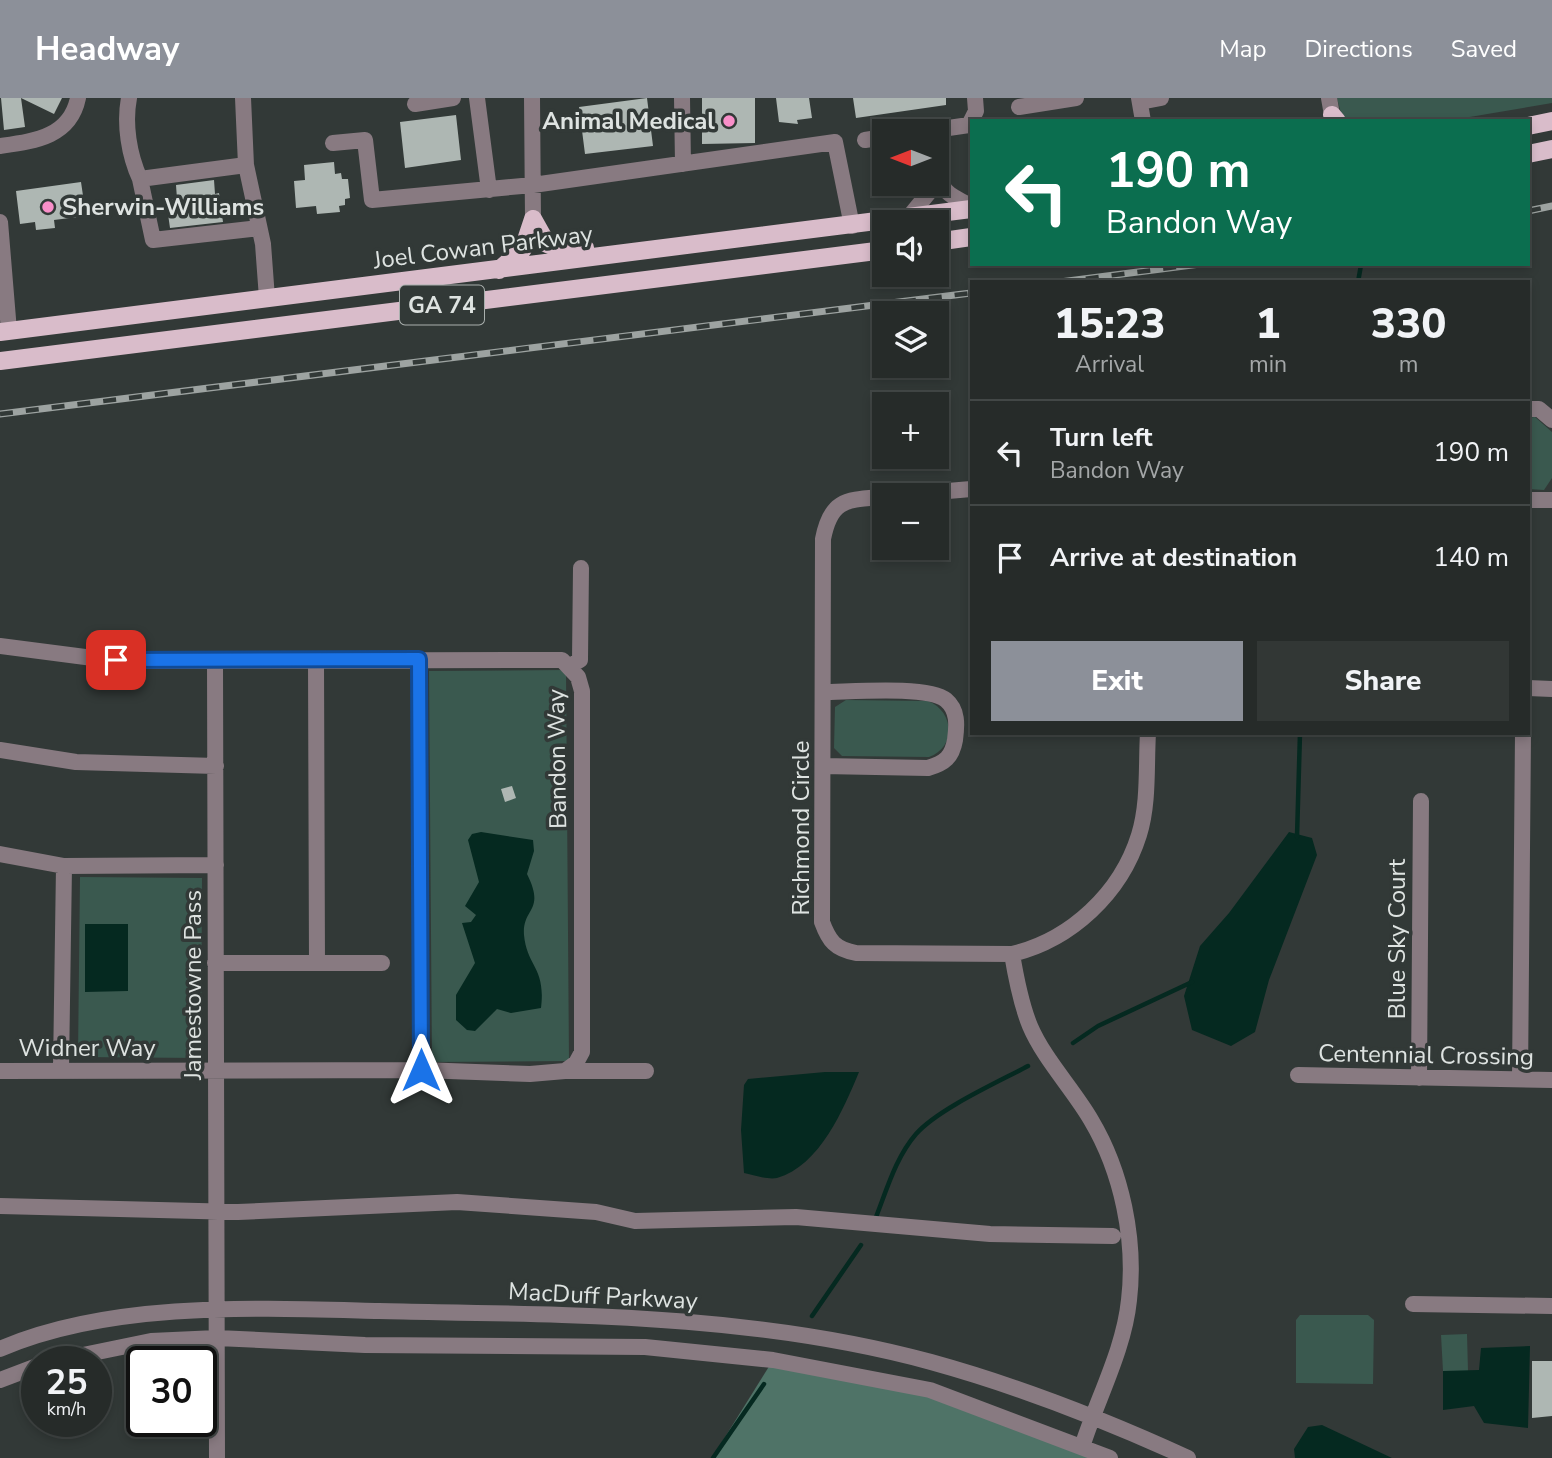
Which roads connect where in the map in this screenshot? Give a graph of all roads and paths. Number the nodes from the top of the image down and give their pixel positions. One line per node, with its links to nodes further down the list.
1 (78, 98): 23 (street)
2 (129, 98): 28 (street)
3 (243, 98): 26 (street)
4 (453, 98): 12 (street)
5 (477, 98): 30 (street)
6 (532, 98): 29 (street)
7 (682, 98): 27 (street)
8 (975, 98): 14 (street)
9 (1076, 98): 13 (street)
10 (1161, 98): 11 (street)
11 (1140, 100): 15 (street)
12 (415, 104)
13 (1019, 107)
14 (972, 119)
15 (1143, 119)
16 (1552, 121): 18 (main road)
17 (970, 123): 19 (street)
18 (1530, 126)
19 (949, 128)
20 (872, 139): 21 (street)
21 (865, 140)
22 (333, 143): 30 (street)
23 (0, 146)
24 (1552, 149): 25 (main road)
25 (1530, 154)
26 (246, 164): 28 (street); 41 (street)
27 (683, 164): 29 (street); 40 (street)
28 (140, 179): 41 (street)
29 (533, 185): 30 (street); 37 (street)
30 (489, 190)
31 (949, 194): 33 (street)
32 (926, 196): 35 (street)
33 (970, 207)
34 (970, 208): 36 (main road, Joel Cowan Parkway / GA 74)
35 (915, 210)
36 (949, 211)
37 (533, 219): 44 (main road); 46 (main road)
38 (0, 222): 48 (street)
39 (872, 223): 40 (main road, Joel Cowan Parkway / GA 74)
40 (852, 226): 44 (main road, Joel Cowan Parkway / GA 74)
41 (259, 228): 47 (street)
42 (970, 237): 43 (main road)
43 (949, 240)
44 (713, 243): 46 (main road, Joel Cowan Parkway / GA 74)
45 (872, 252): 49 (main road, GA 74)
46 (499, 270): 47 (main road, Joel Cowan Parkway / GA 74)
47 (267, 298): 48 (main road, Joel Cowan Parkway / GA 74)
48 (4, 331)
49 (0, 361)
50 (1530, 409): 51 (street)
51 (1552, 420)
52 (970, 489): 53 (street)
53 (949, 491)
54 (872, 498): 65 (street, Richmond Circle)
55 (1530, 500): 56 (street)
56 (1552, 500)
57 (581, 568): 62 (street)
58 (0, 646): 61 (street, Bandon Way)
59 (419, 659): 60 (street, Bandon Way); 62 (street, Bandon Way); 80 (street)
60 (316, 660): 61 (street, Bandon Way); 77 (street)
61 (215, 661): 69 (street, Jamestowne Pass)
62 (570, 666): 82 (street, Bandon Way)
63 (1530, 688): 64 (street)
64 (1552, 689)
65 (823, 692): 70 (street, Richmond Circle); 70 (street)
66 (1148, 735): 75 (street, Richmond Circle)
67 (1523, 735): 87 (street)
68 (0, 750): 69 (street)
69 (216, 766): 73 (street, Jamestowne Pass)
70 (822, 766): 75 (street, Richmond Circle)
71 (1421, 800): 86 (street, Blue Sky Court)
72 (0, 853): 74 (street)
73 (216, 865): 74 (street); 76 (street, Jamestowne Pass)
74 (64, 866): 79 (street)
75 (1012, 954): 100 (street)
76 (215, 963): 77 (street); 84 (street, Jamestowne Pass)
77 (317, 963): 78 (street)
78 (382, 963)
79 (61, 1069): 81 (street, Widner Way); 84 (street, Widner Way)
80 (421, 1070): 82 (street); 84 (street)
81 (0, 1071)
82 (565, 1071): 83 (street)
83 (646, 1071)
84 (216, 1072): 90 (street, Jamestowne Pass)
85 (1298, 1075): 86 (street, Centennial Crossing)
86 (1419, 1078): 87 (street, Centennial Crossing)
87 (1520, 1079): 88 (street, Centennial Crossing)
88 (1552, 1080)
89 (0, 1206): 90 (street)
90 (216, 1210): 91 (street); 94 (street, Jamestowne Pass)
91 (1113, 1236)
92 (1413, 1304): 93 (street)
93 (1552, 1307)
94 (217, 1308): 95 (street, Jamestowne Pass); 96 (street, MacDuff Parkway); 100 (street, MacDuff Parkway)
95 (217, 1338): 97 (street, MacDuff Parkway); 101 (street, MacDuff Parkway); 102 (street, Jamestowne Pass)
96 (0, 1349)
97 (112, 1349)
98 (21, 1372): 99 (street)
99 (0, 1380)
100 (1091, 1418): 101 (street); 104 (street, MacDuff Parkway)
101 (1082, 1447): 103 (street, MacDuff Parkway)
102 (216, 1458)
103 (1110, 1458)
104 (1188, 1458)

